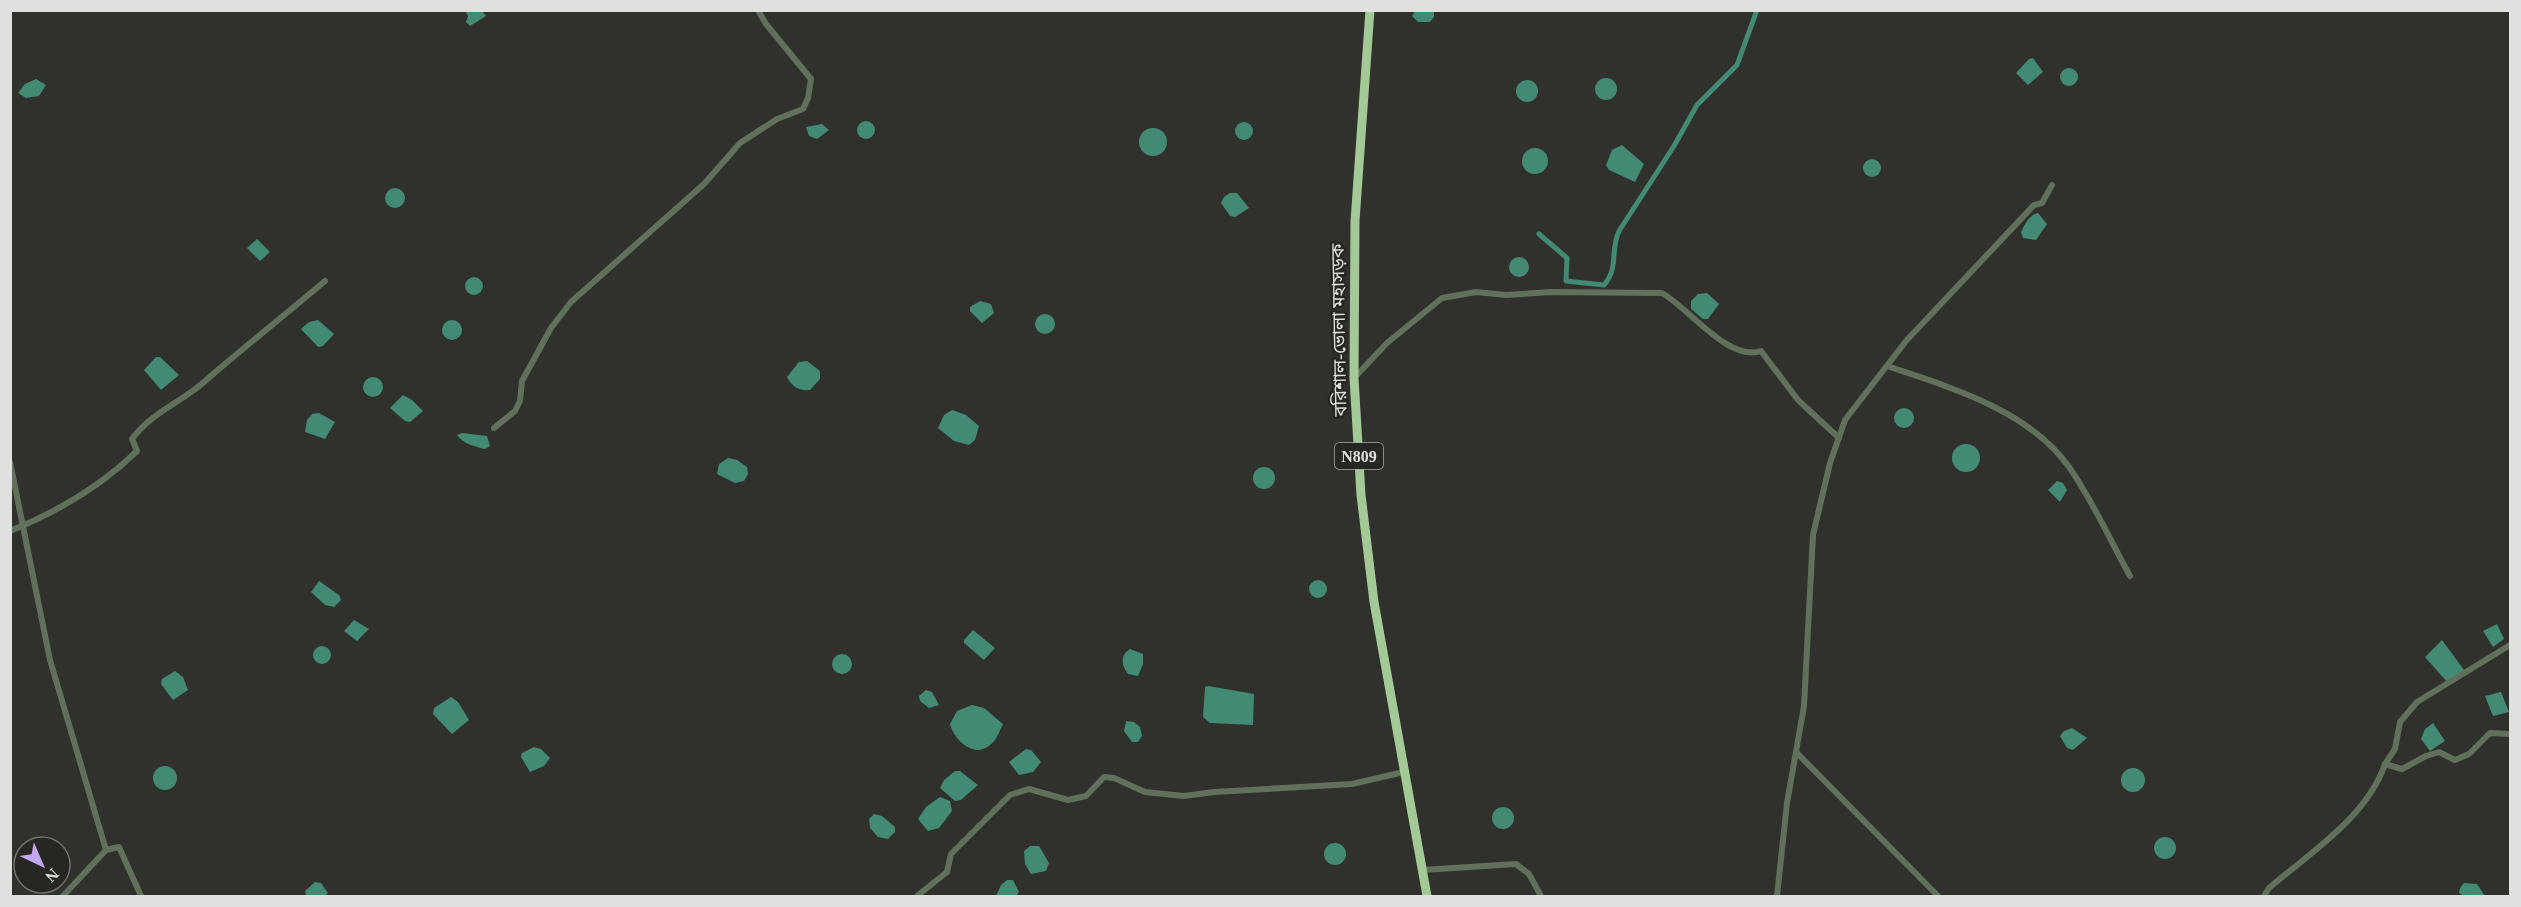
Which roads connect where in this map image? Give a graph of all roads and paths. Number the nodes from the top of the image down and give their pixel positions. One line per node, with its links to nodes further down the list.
1 (758, 10): 7 (street)
2 (1370, 10): 6 (highway, বরিশাল-ভোলা মহাসড়ক / N809)
3 (2052, 185): 5 (street)
4 (325, 281): 10 (street)
5 (1887, 366): 8 (street); 12 (street)
6 (1354, 378): 8 (street); 17 (highway, বরিশাল-ভোলা মহাসড়ক / N809)
7 (494, 428)
8 (1839, 438): 15 (street)
9 (10, 462): 10 (street)
10 (25, 526): 11 (street); 18 (street)
11 (10, 531)
12 (2130, 576)
13 (2511, 645): 16 (street)
14 (2511, 734): 16 (street)
15 (1796, 752): 25 (street); 26 (street)
16 (2385, 764): 27 (street)
17 (1404, 772): 19 (highway, বরিশাল-ভোলা মহাসড়ক / N809); 22 (street)
18 (106, 850): 20 (street); 21 (street)
19 (1422, 870): 23 (highway, বরিশাল-ভোলা মহাসড়ক / N809); 24 (street)
20 (63, 897)
21 (141, 897)
22 (917, 897)
23 (1427, 897)
24 (1541, 897)
25 (1778, 897)
26 (1938, 897)
27 (2264, 897)

